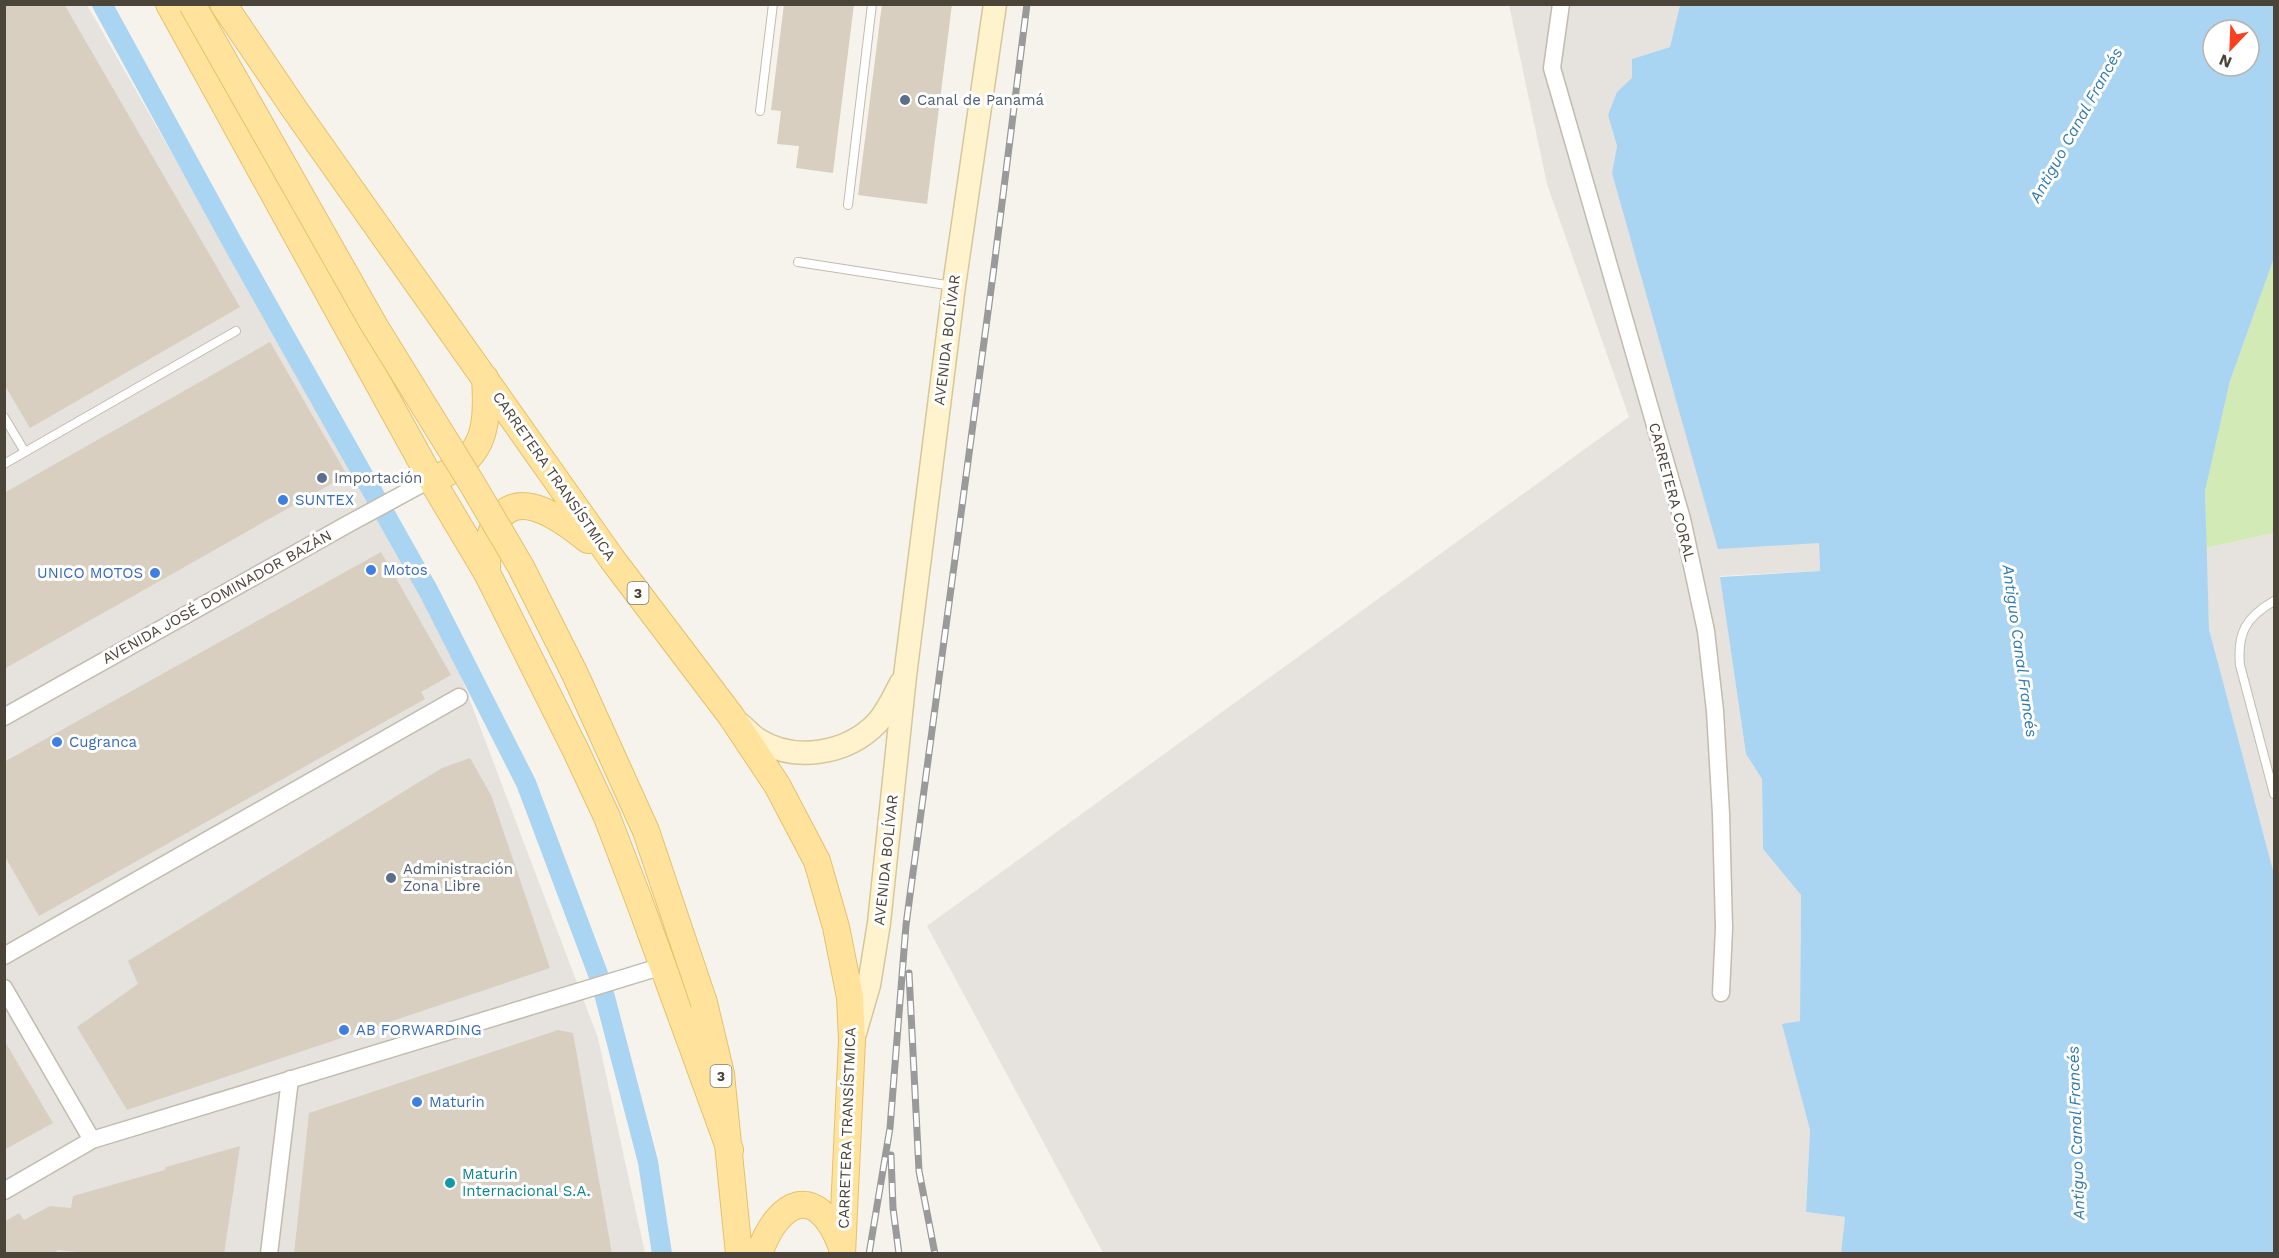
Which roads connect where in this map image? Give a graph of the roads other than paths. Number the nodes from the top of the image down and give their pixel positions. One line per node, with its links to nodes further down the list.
1 (169, 4): 17 (main road)
2 (192, 4): 33 (main road, 3, bridge)
3 (772, 4): 8 (lane)
4 (872, 4): 9 (lane)
5 (995, 4): 11 (main road, AVENIDA BOLÍVAR)
6 (1561, 4): 29 (street, CARRETERA CORAL)
7 (230, 10): 13 (main road, CARRETERA TRANSÍSTMICA / 3)
8 (760, 111)
9 (848, 205)
10 (798, 262): 11 (lane)
11 (954, 286): 21 (main road, AVENIDA BOLÍVAR)
12 (236, 331): 15 (lane)
13 (485, 378): 17 (main road); 18 (main road, CARRETERA TRANSÍSTMICA / 3)
14 (4, 417): 15 (lane)
15 (25, 452): 16 (lane)
16 (4, 464)
17 (431, 479): 19 (main road); 24 (street, AVENIDA JOSÉ DOMINADOR BAZÁN)
18 (612, 560): 19 (main road); 23 (main road, CARRETERA TRANSÍSTMICA / 3)
19 (487, 573): 27 (main road)
20 (2274, 601): 25 (lane)
21 (905, 676): 23 (main road, AVENIDA BOLÍVAR); 30 (main road, AVENIDA BOLÍVAR)
22 (459, 697): 26 (street)
23 (731, 716): 30 (main road, CARRETERA TRANSÍSTMICA / 3)
24 (4, 717)
25 (2274, 794)
26 (4, 956)
27 (663, 966): 31 (street); 33 (main road)
28 (4, 988): 32 (street)
29 (1721, 993)
30 (852, 1040): 35 (main road, CARRETERA TRANSÍSTMICA / 3)
31 (290, 1079): 32 (street); 36 (street)
32 (92, 1140): 34 (street)
33 (730, 1150): 37 (main road, 3)
34 (4, 1191)
35 (842, 1251): 38 (main road)
36 (269, 1254)
37 (739, 1254)
38 (759, 1254)

